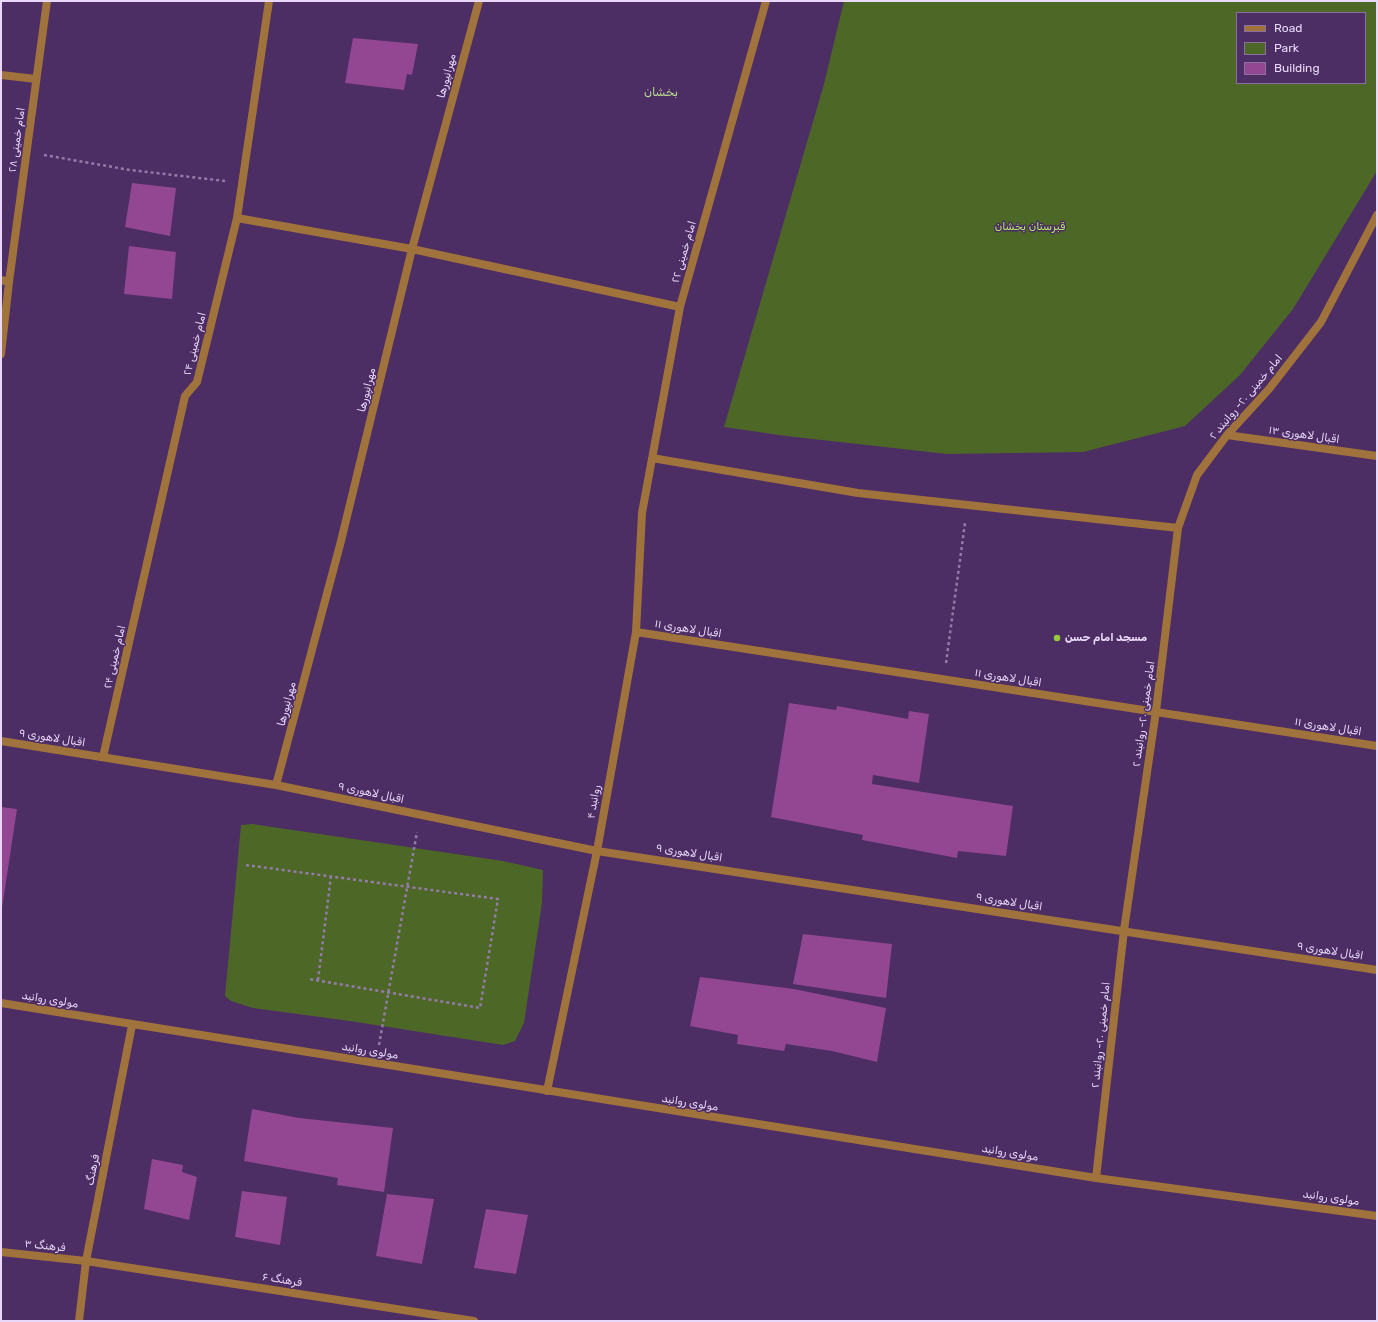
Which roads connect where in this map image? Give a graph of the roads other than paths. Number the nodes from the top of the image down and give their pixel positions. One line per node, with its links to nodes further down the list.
1 (47, 1): 6 (street, امام خمینی ۲۸)
2 (269, 1): 8 (street, امام خمینی ۲۴)
3 (479, 1): 10 (street, مهرانپورها)
4 (766, 1): 12 (street, امام خمینی ۲۲)
5 (1, 75): 6 (street)
6 (36, 79): 11 (street, امام خمینی ۲۸)
7 (1377, 215): 9 (street, امام خمینی ۲۰- روانبند ۲)
8 (237, 218): 10 (street); 23 (street, امام خمینی ۲۴)
9 (1374, 228): 14 (street, امام خمینی ۲۰- روانبند ۲)
10 (412, 249): 12 (street); 24 (street, مهرانپورها)
11 (5, 281): 13 (street, امام خمینی ۲۸)
12 (680, 307): 16 (street, امام خمینی ۲۲)
13 (1, 354)
14 (1227, 435): 15 (street, اقبال لاهوری ۱۳); 18 (street, امام خمینی ۲۰- روانبند ۲)
15 (1377, 456)
16 (652, 458): 17 (street, امام خمینی ۲۲); 18 (street)
17 (642, 513): 19 (street, روانبد ۴)
18 (1178, 528): 20 (street, امام خمینی ۲۰- روانبند ۲)
19 (636, 632): 20 (street, اقبال لاهوری ۱۱); 25 (street, روانبد ۴)
20 (1156, 711): 22 (street, اقبال لاهوری ۱۱); 26 (street, امام خمینی ۲۰- روانبند ۲)
21 (1, 741): 23 (street, اقبال لاهوری ۹)
22 (1377, 746)
23 (103, 757): 24 (street, اقبال لاهوری ۹)
24 (276, 785): 25 (street, اقبال لاهوری ۹)
25 (597, 851): 26 (street, اقبال لاهوری ۹); 30 (street, روانبد ۴)
26 (1124, 930): 27 (street, اقبال لاهوری ۹); 31 (street, امام خمینی ۲۰- روانبند ۲)
27 (1377, 970)
28 (1, 1003): 29 (street, مولوی روانبد)
29 (132, 1025): 30 (street, مولوی روانبد); 34 (street, فرهنگ)
30 (547, 1091): 31 (street, مولوی روانبد)
31 (1096, 1178): 32 (street, مولوی روانبد)
32 (1377, 1216)
33 (1, 1252): 34 (street, فرهنگ ۳)
34 (86, 1261): 35 (street, فرهنگ); 36 (street, فرهنگ ۶)
35 (78, 1321)
36 (474, 1321)

